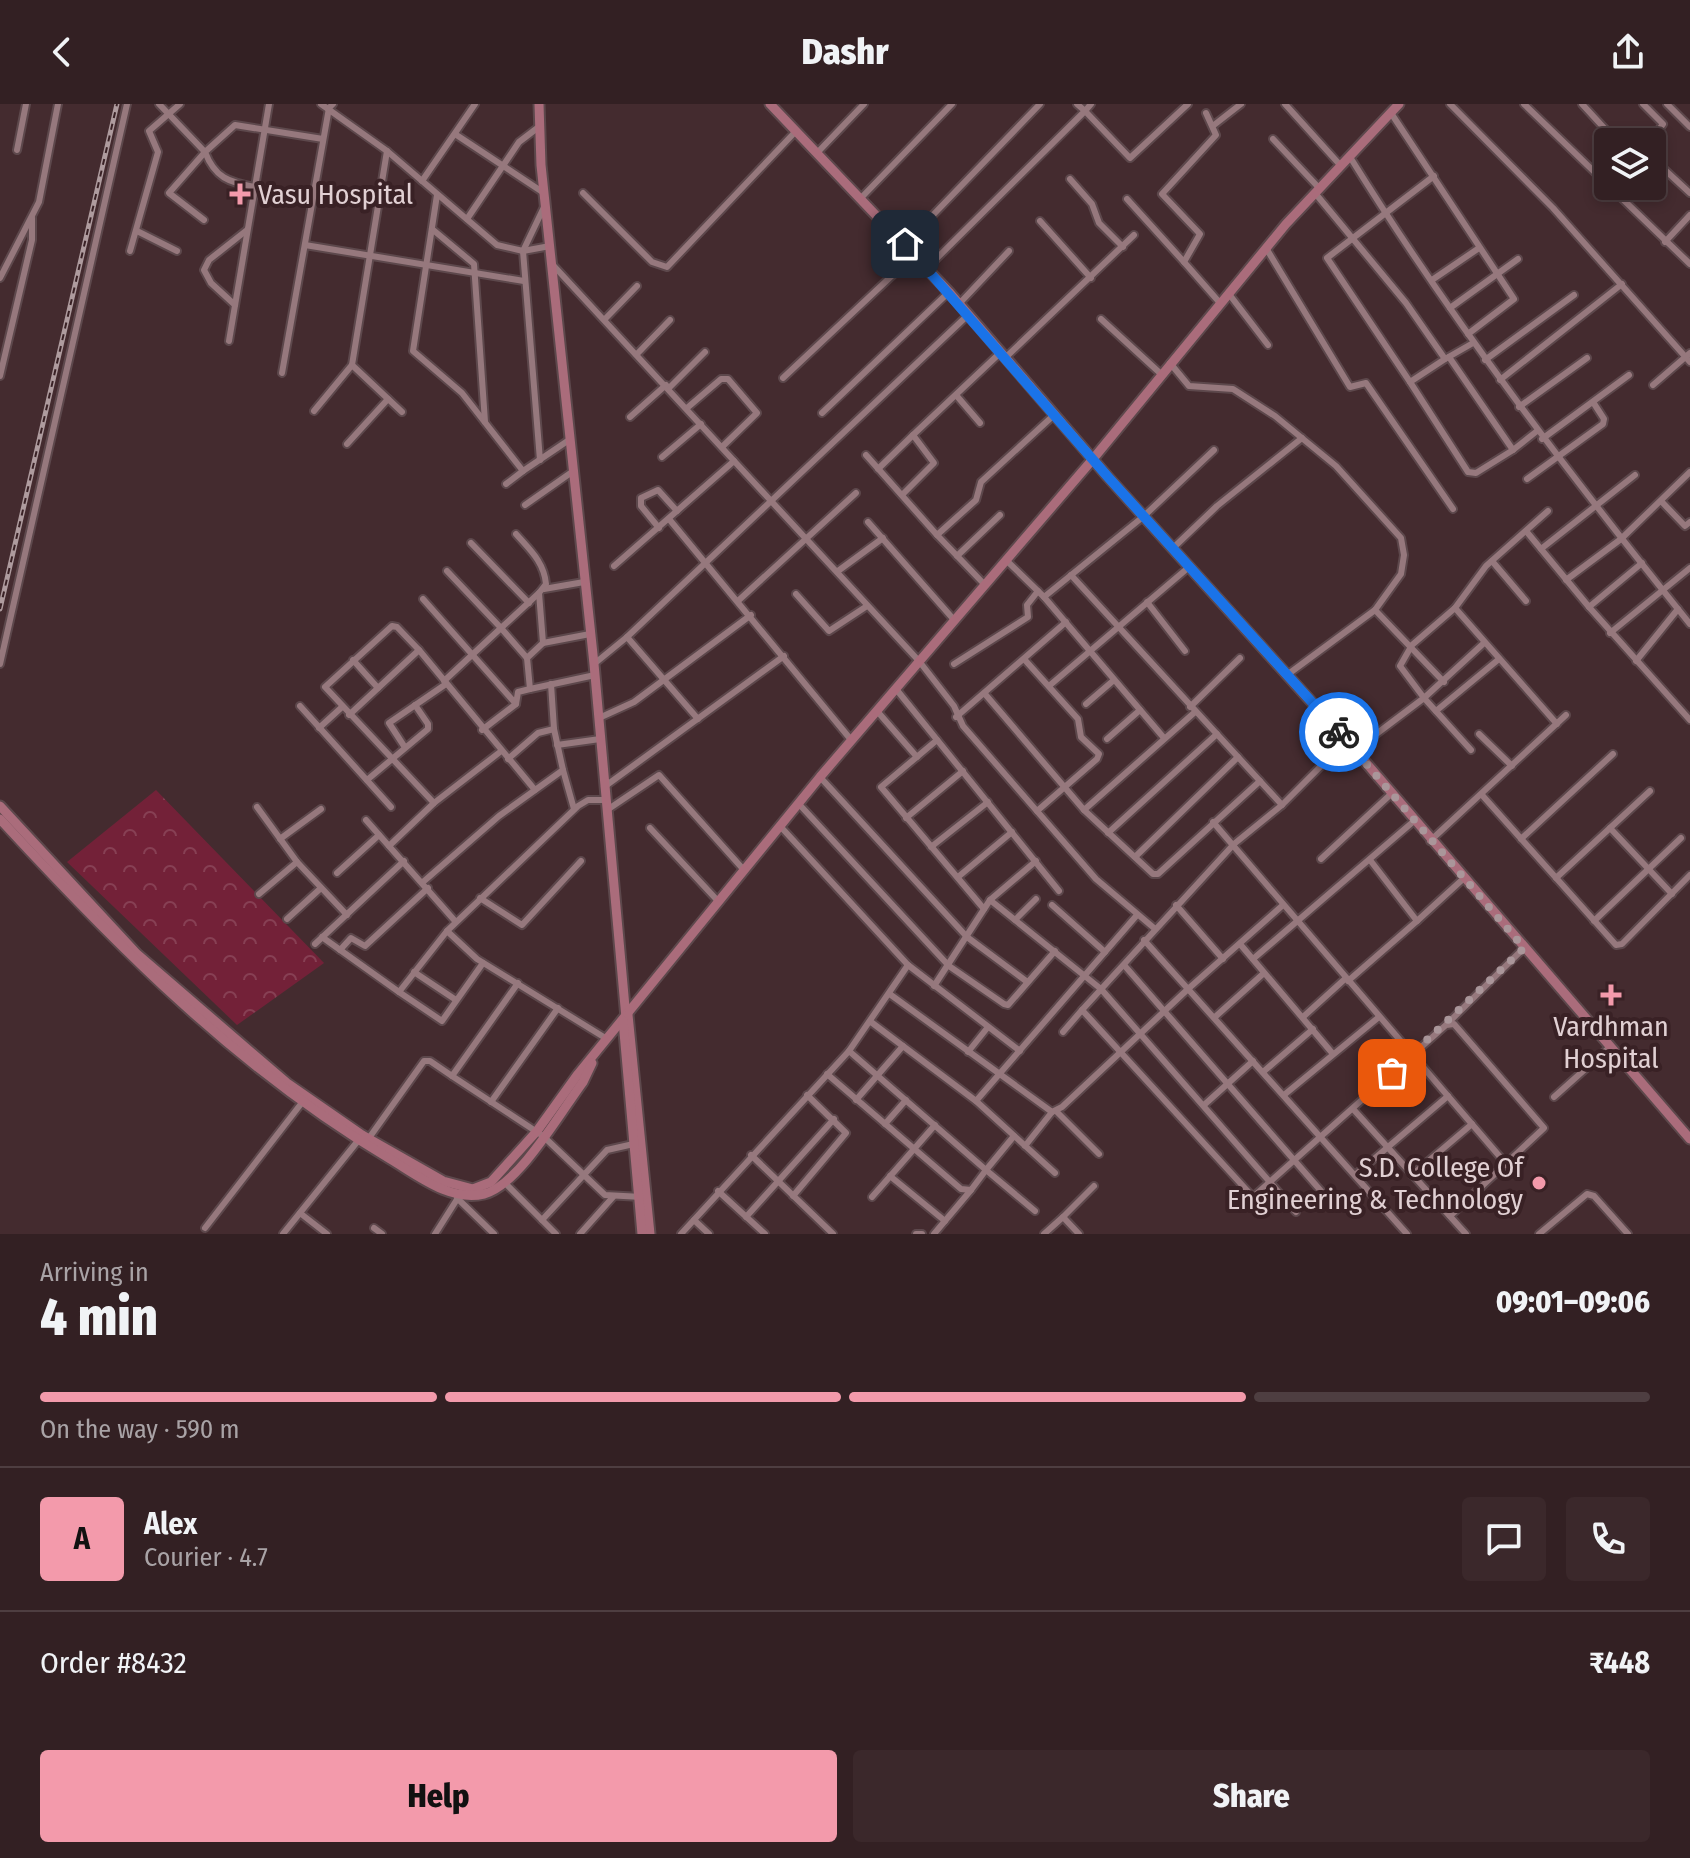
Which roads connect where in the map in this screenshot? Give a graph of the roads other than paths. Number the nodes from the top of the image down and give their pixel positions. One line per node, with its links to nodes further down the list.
1 (26, 104): 41 (street)
2 (58, 104): 64 (street)
3 (127, 104): 244 (street)
4 (159, 104): 27 (street)
5 (180, 104): 27 (street)
6 (269, 104): 34 (street)
7 (321, 104): 25 (street)
8 (475, 104): 38 (street)
9 (539, 104): 32 (main road)
10 (770, 104): 37 (main road)
11 (864, 104): 44 (street)
12 (952, 104): 58 (street)
13 (1040, 104): 74 (street)
14 (1077, 104): 26 (street)
15 (1091, 104): 26 (street)
16 (1188, 104): 26 (street)
17 (1241, 104): 31 (street)
18 (1285, 104): 47 (street)
19 (1399, 104): 29 (main road)
20 (1450, 104): 98 (street)
21 (1524, 104): 49 (street)
22 (1582, 104): 35 (street)
23 (1643, 104): 30 (street)
24 (1666, 104): 30 (street); 33 (street)
25 (331, 106): 39 (street); 42 (street)
26 (1085, 111): 91 (street)
27 (171, 113): 43 (street); 70 (street)
28 (1206, 113): 31 (street)
29 (1391, 113): 45 (main road); 50 (street)
30 (1654, 115): 36 (street)
31 (1214, 125): 87 (street)
32 (540, 126): 46 (street); 59 (main road)
33 (1690, 127)
34 (263, 128): 39 (street); 43 (street); 53 (street)
35 (1604, 128)
36 (1661, 128)
37 (796, 131): 44 (main road); 55 (street)
38 (455, 134): 46 (street); 52 (street)
39 (323, 139): 75 (street)
40 (1273, 139): 54 (street)
41 (17, 150)
42 (387, 151): 52 (street); 85 (street)
43 (205, 152): 53 (street); 66 (street)
44 (817, 153): 58 (main road)
45 (1350, 157): 47 (main road); 62 (street)
46 (503, 166): 59 (street); 65 (street)
47 (1341, 166): 54 (main road)
48 (1666, 171): 56 (street)
49 (1594, 172)
50 (1434, 176): 62 (street); 79 (street)
51 (1070, 179): 77 (street)
52 (422, 181): 57 (street)
53 (254, 187): 69 (street)
54 (1318, 191): 72 (street); 78 (main road)
55 (583, 193)
56 (1690, 193)
57 (437, 195): 65 (street); 68 (street)
58 (861, 198): 74 (main road)
59 (545, 199): 76 (main road); 82 (street)
60 (1127, 199): 87 (street)
61 (1622, 200): 73 (street)
62 (1385, 214): 72 (street); 96 (street)
63 (1690, 215): 73 (street)
64 (32, 218): 94 (street); 127 (street)
65 (467, 219): 82 (street)
66 (204, 220)
67 (1040, 221): 95 (street)
68 (432, 229): 90 (street); 92 (street)
69 (247, 230): 105 (street); 105 (street)
70 (137, 231): 80 (street); 81 (street)
71 (1134, 235): 77 (street)
72 (1354, 240): 119 (street); 130 (street)
73 (1665, 242): 89 (street)
74 (905, 244): 84 (main road)
75 (305, 245): 85 (street); 124 (street)
76 (550, 246): 82 (street); 88 (main road)
77 (1123, 247): 95 (street)
78 (1266, 248): 101 (main road); 174 (street)
79 (1479, 248): 93 (street); 96 (street)
80 (130, 251)
81 (177, 251)
82 (523, 251): 97 (street)
83 (1009, 251): 104 (street)
84 (915, 254): 91 (main road); 128 (street)
85 (370, 257): 90 (street); 123 (street)
86 (1518, 259): 93 (street)
87 (1184, 262): 103 (street)
88 (552, 264): 108 (street); 150 (main road)
89 (1690, 264)
90 (426, 265): 92 (street); 143 (street)
91 (927, 268): 100 (main road)
92 (476, 274): 97 (street); 143 (street)
93 (1497, 275): 106 (street); 111 (street)
94 (0, 278)
95 (1091, 278): 117 (street)
96 (1432, 280): 106 (street)
97 (524, 281): 159 (street)
98 (1622, 284): 118 (street); 129 (street)
99 (637, 286): 108 (street)
100 (949, 292): 104 (main road); 140 (street)
101 (1228, 293): 103 (main road); 114 (street)
102 (1574, 295): 121 (street)
103 (1220, 303): 122 (main road)
104 (959, 304): 107 (main road)
105 (235, 305): 112 (street)
106 (1450, 308): 111 (street)
107 (968, 315): 117 (main road); 170 (street)
108 (605, 319): 116 (street)
109 (1101, 319): 125 (street)
110 (670, 320): 116 (street)
111 (1468, 334): 113 (street)
112 (229, 341)
113 (1473, 343): 119 (street); 121 (street)
114 (1268, 345)
115 (705, 352): 132 (street)
116 (637, 354): 132 (street)
117 (1003, 355): 133 (street); 141 (main road)
118 (1688, 357): 131 (street)
119 (1447, 358): 130 (street); 154 (street)
120 (1587, 358): 136 (street)
121 (1485, 360): 129 (street)
122 (1170, 363): 125 (main road); 148 (street)
123 (352, 365): 134 (street); 138 (street)
124 (282, 373)
125 (1161, 374): 157 (main road)
126 (1629, 375): 135 (street)
127 (0, 376)
128 (783, 378)
129 (1500, 380): 136 (street)
130 (1410, 382): 154 (street)
131 (1653, 385)
132 (668, 386): 137 (street); 142 (street)
133 (956, 395): 144 (street); 147 (street)
134 (388, 399): 139 (street); 151 (street)
135 (1593, 402): 149 (street); 158 (street)
136 (1519, 407): 146 (street)
137 (687, 408): 145 (street); 152 (street)
138 (314, 411)
139 (402, 412)
140 (822, 413)
141 (1054, 415): 157 (main road); 185 (street)
142 (630, 417)
143 (485, 422): 162 (street)
144 (980, 423)
145 (701, 424): 152 (street); 156 (street)
146 (1537, 431): 149 (street); 154 (street)
147 (913, 435): 161 (street); 169 (street)
148 (1302, 438): 190 (street); 219 (street)
149 (1542, 439): 158 (street)
150 (569, 440): 159 (street); 163 (main road)
151 (347, 444)
152 (722, 447): 160 (street)
153 (1214, 450): 178 (street)
154 (1513, 450)
155 (866, 455): 161 (street)
156 (662, 457)
157 (1093, 459): 178 (main road); 193 (main road)
158 (1558, 459): 166 (street); 173 (street)
159 (540, 460): 162 (street)
160 (734, 461): 170 (street); 175 (street)
161 (878, 469): 169 (street)
162 (523, 471): 167 (street)
163 (572, 472): 172 (street); 204 (main road)
164 (1690, 472): 171 (street)
165 (1635, 475): 173 (street)
166 (1527, 479)
167 (506, 484)
168 (856, 493): 187 (street)
169 (902, 495): 185 (street)
170 (770, 501): 187 (street); 194 (street)
171 (1661, 501): 181 (street); 188 (street)
172 (525, 505)
173 (1596, 507): 188 (street); 191 (street)
174 (1453, 509)
175 (677, 511): 179 (street); 182 (street)
176 (1548, 511): 183 (street)
177 (1000, 515): 192 (street)
178 (1144, 516): 190 (main road); 202 (street)
179 (669, 519): 182 (street); 194 (street)
180 (868, 522): 186 (street)
181 (1688, 527)
182 (659, 528): 197 (street)
183 (1526, 531): 191 (street); 195 (street)
184 (516, 534): 207 (street)
185 (937, 535): 192 (street)
186 (883, 538): 201 (street); 222 (street)
187 (808, 539): 201 (street); 211 (street)
188 (1621, 539): 196 (street); 203 (street)
189 (471, 543): 214 (street)
190 (1172, 549): 198 (main road)
191 (1541, 549): 203 (street)
192 (957, 556): 205 (street)
193 (1006, 560): 205 (main road); 209 (street)
194 (707, 561): 211 (street); 228 (street)
195 (1492, 561): 212 (street); 217 (street)
196 (1642, 563): 206 (street); 216 (street)
197 (614, 566)
198 (1189, 567): 213 (street); 247 (main road)
199 (1690, 568): 206 (street)
200 (447, 571): 225 (street)
201 (838, 571): 215 (street)
202 (1071, 575): 209 (street); 224 (street)
203 (1566, 580): 216 (street)
204 (584, 582): 207 (street); 227 (main road)
205 (985, 585): 222 (main road)
206 (1663, 591): 218 (street); 226 (street)
207 (540, 592): 214 (street); 229 (street)
208 (796, 594): 215 (street)
209 (1041, 594): 223 (street); 245 (street)
210 (423, 599): 235 (street)
211 (739, 600): 220 (street)
212 (1526, 601)
213 (1147, 602): 224 (street); 234 (street)
214 (529, 603): 225 (street)
215 (867, 606): 242 (street)
216 (1589, 607): 226 (street)
217 (1455, 608): 230 (street); 231 (street)
218 (1678, 609): 221 (street); 243 (street)
219 (1375, 610): 231 (street); 247 (street)
220 (751, 615): 236 (street); 248 (street)
221 (1688, 619)
222 (955, 621): 242 (main road)
223 (1066, 622): 233 (street); 239 (street)
224 (1117, 626): 233 (street); 264 (street)
225 (501, 628): 235 (street); 237 (street)
226 (1610, 633): 243 (street)
227 (590, 634): 229 (street); 246 (main road)
228 (627, 637): 246 (street); 248 (street)
229 (543, 643): 237 (street)
230 (1484, 643): 240 (street); 251 (street)
231 (1412, 645): 251 (street); 258 (street)
232 (419, 650): 241 (street); 250 (street); 254 (street)
233 (1090, 651): 249 (street); 253 (street)
234 (1185, 651)
235 (474, 653): 250 (street); 259 (street)
236 (784, 656): 272 (street); 284 (street)
237 (527, 658): 255 (street)
238 (1240, 658): 264 (street)
239 (1024, 659): 253 (street); 257 (street)
240 (1499, 659): 267 (street); 274 (street)
241 (353, 660): 254 (street); 263 (street)
242 (919, 661): 256 (main road); 270 (street)
243 (1636, 661): 273 (street)
244 (0, 664)
245 (954, 664)
246 (594, 669): 252 (street); 271 (main road)
247 (1287, 675): 285 (main road)
248 (663, 679): 271 (street); 272 (street)
249 (1114, 680): 260 (street); 265 (street)
250 (445, 682): 261 (street); 277 (street)
251 (1444, 682): 258 (street)
252 (551, 684): 255 (street); 276 (street)
253 (1049, 686): 303 (street)
254 (378, 688): 268 (street)
255 (530, 689): 259 (street)
256 (896, 689): 266 (main road); 283 (street)
257 (985, 694): 270 (street); 303 (street)
258 (1424, 698): 267 (street); 288 (street)
259 (516, 704): 277 (street)
260 (1086, 704)
261 (415, 705): 287 (street); 287 (street)
262 (300, 706): 275 (street)
263 (342, 707): 268 (street); 275 (street)
264 (1192, 709): 278 (street); 280 (street)
265 (1140, 710): 280 (street); 282 (street)
266 (877, 711): 284 (main road); 292 (street)
267 (1436, 711): 289 (street)
268 (349, 715): 294 (street)
269 (1566, 715): 274 (street)
270 (956, 717): 319 (street)
271 (599, 718): 281 (main road)
272 (698, 719): 302 (street)
273 (1690, 720)
274 (1557, 724): 296 (street)
275 (319, 728): 300 (street)
276 (554, 729): 286 (street); 295 (street)
277 (482, 730): 290 (street)
278 (1217, 734): 293 (street); 329 (street)
279 (1479, 734): 296 (street)
280 (1164, 738): 318 (street)
281 (600, 739): 286 (street); 302 (main road)
282 (1107, 739)
283 (937, 740): 292 (street); 298 (street)
284 (852, 741): 299 (main road)
285 (1346, 741): 288 (main road); 312 (street)
286 (557, 745): 297 (street)
287 (404, 746): 294 (street)
288 (1355, 750): 306 (main road)
289 (1471, 750)
290 (500, 752): 295 (street); 309 (street)
291 (1613, 754): 333 (street)
292 (917, 757): 320 (street)
293 (1238, 757): 301 (street); 338 (street)
294 (390, 758): 300 (street); 309 (street)
295 (508, 759): 304 (street)
296 (1512, 766): 307 (street)
297 (563, 770): 304 (street); 317 (street)
298 (963, 771): 308 (street); 320 (street)
299 (820, 777): 310 (main road); 377 (street)
300 (367, 780): 315 (street)
301 (1260, 781): 312 (street); 324 (street)
302 (604, 787): 311 (main road)
303 (1064, 787): 318 (street); 319 (street)
304 (535, 790): 353 (street)
305 (1650, 791): 327 (street)
306 (1391, 794): 323 (main road); 339 (street)
307 (1482, 795): 333 (street); 334 (street)
308 (988, 802): 328 (street); 337 (street)
309 (434, 803): 336 (street)
310 (798, 803): 325 (main road); 390 (street)
311 (606, 805): 317 (street); 347 (street); 409 (main road)
312 (1282, 805): 335 (street)
313 (0, 806): 345 (main road)
314 (257, 807): 332 (street)
315 (391, 807)
316 (321, 809): 332 (street)
317 (574, 809): 358 (street)
318 (1084, 810): 329 (street)
319 (1037, 811): 367 (street)
320 (906, 818): 337 (street)
321 (0, 819): 345 (main road)
322 (366, 820): 330 (street)
323 (1414, 821): 334 (main road); 340 (street)
324 (1213, 822): 335 (street); 338 (street)
325 (780, 826): 347 (main road); 388 (street)
326 (650, 828): 360 (street)
327 (1610, 828): 346 (street); 351 (street)
328 (1012, 832): 343 (street); 350 (street)
329 (1108, 833): 338 (street)
330 (379, 835): 336 (street); 348 (street)
331 (1681, 838): 346 (street)
332 (280, 839): 344 (street)
333 (1521, 839): 351 (street)
334 (1430, 841): 352 (main road)
335 (1234, 844): 363 (street); 364 (street)
336 (389, 846): 341 (street)
337 (931, 847): 350 (street)
338 (1135, 857)
339 (1321, 859)
340 (1370, 860): 371 (street); 372 (street)
341 (404, 861): 353 (street); 366 (street)
342 (581, 861): 358 (street)
343 (1036, 861): 355 (street); 361 (street)
344 (297, 862): 354 (street); 356 (street)
345 (46, 863): 436 (main road)
346 (1647, 867): 357 (street); 373 (street)
347 (743, 869): 360 (main road)
348 (337, 873)
349 (1690, 875): 357 (street)
350 (958, 877): 365 (street)
351 (1556, 878): 373 (street)
352 (1463, 879): 372 (street); 381 (main road)
353 (425, 885): 370 (street); 382 (street)
354 (321, 888): 366 (street); 368 (street)
355 (1059, 891)
356 (259, 894)
357 (1672, 894): 373 (street)
358 (480, 898): 370 (street)
359 (1036, 899): 369 (street)
360 (717, 900): 409 (main road)
361 (990, 900): 365 (street); 369 (street)
362 (1052, 905): 384 (street)
363 (1176, 905): 374 (street); 385 (street)
364 (1283, 905): 371 (street); 380 (street)
365 (984, 909): 377 (street)
366 (347, 915): 376 (street)
367 (1137, 915): 374 (street); 384 (street)
368 (287, 919)
369 (1015, 920): 383 (street)
370 (455, 921): 375 (street)
371 (1297, 921): 386 (street); 394 (street)
372 (1417, 921): 394 (street)
373 (1594, 921)
374 (1154, 928): 378 (street)
375 (447, 931): 387 (street); 391 (street)
376 (322, 937): 379 (street); 382 (street)
377 (967, 937): 390 (street); 395 (street)
378 (1144, 940): 389 (street); 399 (street)
379 (315, 944)
380 (1240, 944): 385 (street); 386 (street)
381 (1524, 948): 411 (street); 418 (main road)
382 (340, 950): 400 (street)
383 (1055, 951): 393 (street); 395 (street)
384 (1105, 952): 393 (street)
385 (1223, 959): 399 (street)
386 (1253, 959): 392 (street)
387 (483, 963): 396 (street); 402 (street)
388 (908, 965): 397 (street); 401 (street)
389 (1124, 965): 398 (street); 405 (street)
390 (949, 966): 395 (street); 397 (street)
391 (414, 972): 400 (street); 402 (street)
392 (1264, 973): 406 (street); 407 (street)
393 (1087, 975): 398 (street); 420 (street)
394 (1347, 979): 407 (street); 408 (street)
395 (1026, 981)
396 (518, 983): 403 (street); 430 (street)
397 (934, 986): 412 (street)
398 (1101, 989): 404 (street); 415 (street)
399 (1188, 989): 405 (street); 406 (street)
400 (399, 992): 402 (street)
401 (891, 995): 410 (street); 422 (street)
402 (456, 1000)
403 (558, 1008): 416 (street); 440 (street)
404 (1082, 1010): 414 (street); 421 (street)
405 (1165, 1010): 415 (street); 431 (street)
406 (1215, 1017): 425 (street)
407 (1303, 1017): 413 (street)
408 (1379, 1017): 423 (street); 424 (street)
409 (626, 1018): 416 (main road); 453 (main road)
410 (871, 1022): 417 (street); 419 (street)
411 (1446, 1025): 424 (street); 460 (street)
412 (988, 1027): 420 (street); 422 (street)
413 (1313, 1029): 423 (street); 426 (street)
414 (1063, 1032)
415 (1140, 1033): 421 (street); 441 (street)
416 (607, 1039): 448 (main road)
417 (903, 1046): 429 (street); 439 (street)
418 (1611, 1046): 435 (street); 452 (main road)
419 (849, 1051): 427 (street); 429 (street)
420 (1020, 1051): 428 (street)
421 (1119, 1051): 443 (street); 468 (street)
422 (968, 1052): 428 (street)
423 (1333, 1054): 433 (street)
424 (1411, 1055): 434 (street); 442 (street)
425 (1253, 1061): 426 (street); 431 (street)
426 (1263, 1072): 433 (street)
427 (827, 1074): 432 (street); 437 (street)
428 (1000, 1074): 439 (street); 443 (street)
429 (878, 1075): 437 (street); 438 (street)
430 (452, 1076): 440 (street); 450 (street)
431 (1229, 1083): 441 (street); 459 (street)
432 (807, 1095): 444 (street); 458 (street)
433 (1284, 1095): 451 (street)
434 (1448, 1096): 446 (street); 455 (street)
435 (1554, 1097)
436 (304, 1100): 450 (main road); 488 (street)
437 (856, 1100): 445 (street)
438 (906, 1100): 445 (street); 447 (street)
439 (976, 1101): 449 (street)
440 (491, 1102): 448 (street)
441 (1204, 1105): 468 (street)
442 (1354, 1110): 451 (street); 455 (street)
443 (1054, 1112): 454 (street); 457 (street)
444 (834, 1119): 467 (street); 475 (street)
445 (885, 1124): 456 (street)
446 (1472, 1124): 460 (street); 464 (street)
447 (935, 1125): 456 (street); 461 (street)
448 (540, 1134): 466 (street); 469 (main road); 474 (main road)
449 (1014, 1136): 454 (street); 461 (street)
450 (363, 1138): 474 (main road); 481 (street)
451 (1320, 1139): 459 (street); 463 (street)
452 (1690, 1139)
453 (638, 1143): 466 (street); 477 (main road)
454 (1025, 1146): 462 (street)
455 (1387, 1147): 463 (street); 464 (street)
456 (914, 1149): 465 (street); 471 (street)
457 (1099, 1154)
458 (751, 1155): 467 (street); 472 (street)
459 (1294, 1158): 468 (street); 473 (street)
460 (1507, 1165): 482 (street)
461 (986, 1170): 471 (street); 479 (street)
462 (1055, 1173)
463 (1355, 1175): 506 (street)
464 (1412, 1175): 482 (street)
465 (890, 1176): 478 (street); 487 (street)
466 (585, 1177): 476 (street); 485 (street)
467 (778, 1181): 475 (street); 483 (street)
468 (1269, 1181): 480 (street)
469 (504, 1182): 474 (main road); 485 (street)
470 (1094, 1186): 484 (street)
471 (971, 1190): 487 (street)
472 (718, 1191): 483 (street); 486 (street)
473 (1321, 1191)
474 (460, 1194): 493 (street); 494 (street)
475 (793, 1196): 502 (street)
476 (613, 1197): 477 (street); 496 (street)
477 (642, 1197): 497 (main road); 498 (main road)
478 (872, 1197)
479 (1035, 1211)
480 (1296, 1212)
481 (300, 1213): 490 (street); 491 (street)
482 (1450, 1216): 507 (street)
483 (746, 1217): 501 (street)
484 (1063, 1217): 504 (street); 505 (street)
485 (542, 1220): 495 (street)
486 (694, 1220): 499 (street); 500 (street)
487 (945, 1221): 503 (street)
488 (205, 1228)
489 (374, 1228): 492 (street)
490 (283, 1234)
491 (327, 1234)
492 (382, 1234)
493 (435, 1234)
494 (494, 1234)
495 (556, 1234)
496 (580, 1234)
497 (642, 1234)
498 (650, 1234)
499 (681, 1234)
500 (709, 1234)
501 (765, 1234)
502 (833, 1234)
503 (934, 1234)
504 (1044, 1234)
505 (1079, 1234)
506 (1407, 1234)
507 (1466, 1234)
508 (1539, 1234): 509 (street)
509 (1628, 1234)

